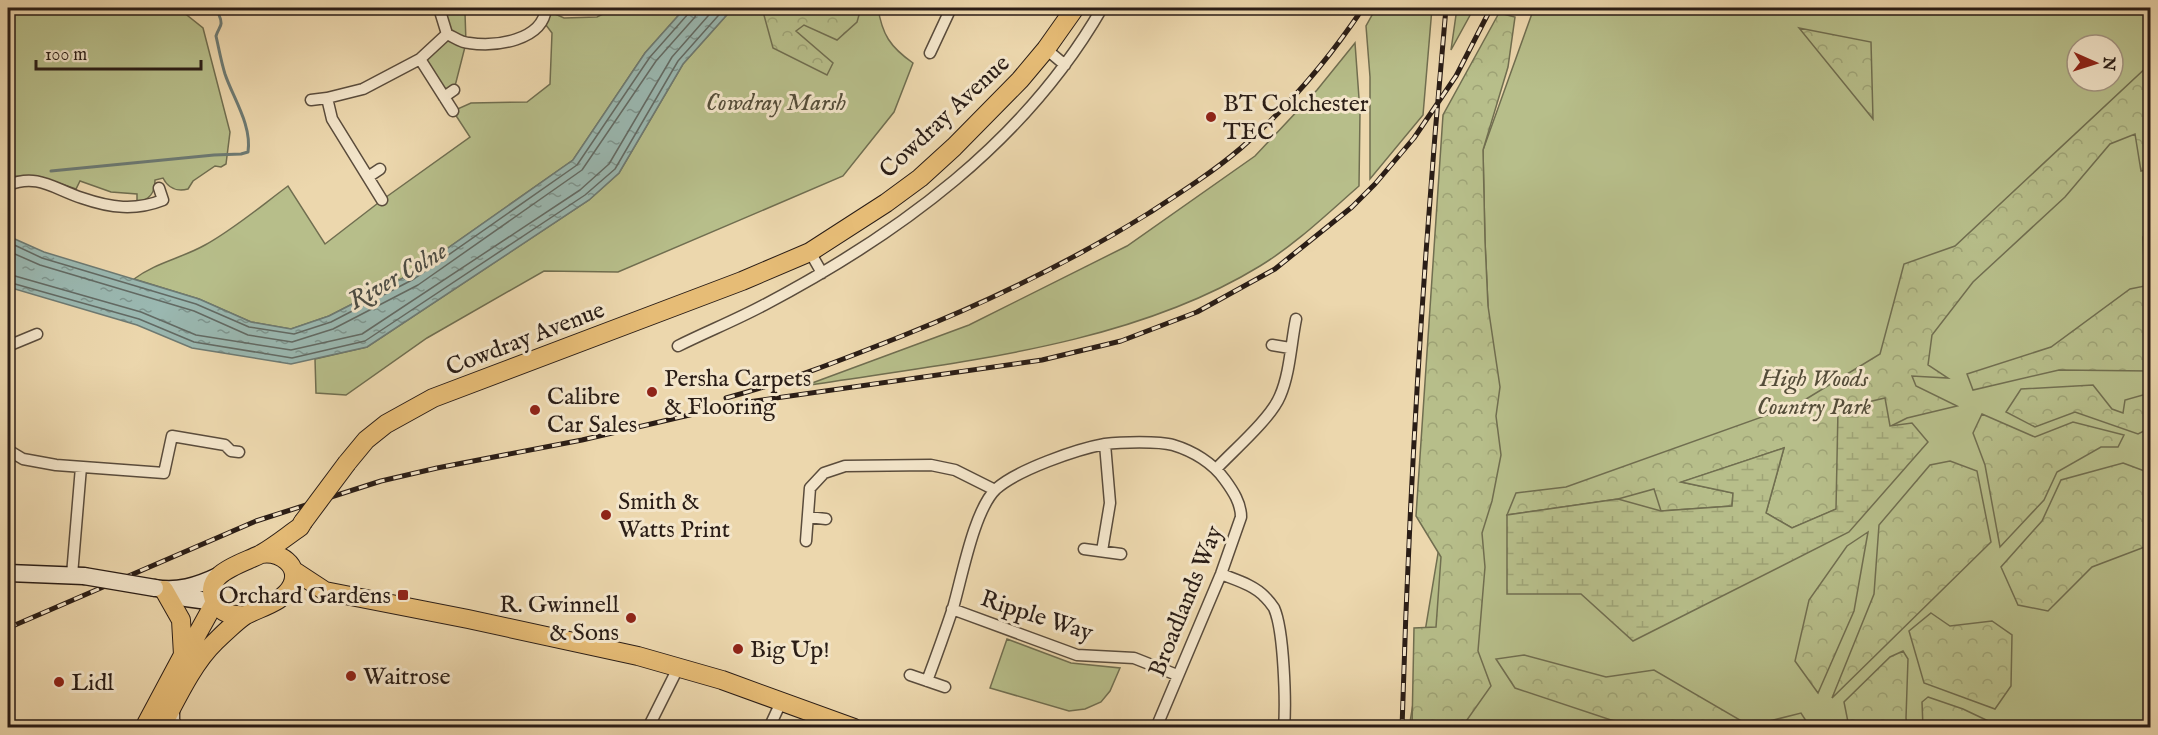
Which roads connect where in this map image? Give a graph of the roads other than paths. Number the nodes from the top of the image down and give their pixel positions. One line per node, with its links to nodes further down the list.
1 (439, 8): 7 (street)
2 (546, 8): 7 (street)
3 (951, 8): 9 (street)
4 (1067, 8): 8 (main road, Cowdray Avenue)
5 (1075, 8): 8 (main road, Cowdray Avenue)
6 (1102, 8): 11 (street, Cowdray Avenue)
7 (447, 34): 10 (street)
8 (1046, 49): 11 (street); 22 (main road, Cowdray Avenue)
9 (930, 53)
10 (420, 58): 13 (street); 14 (street)
11 (1065, 65): 23 (street, Cowdray Avenue)
12 (454, 90): 13 (street)
13 (444, 97): 16 (street)
14 (327, 98): 15 (street); 18 (street)
15 (311, 100)
16 (453, 111)
17 (380, 169): 18 (street)
18 (368, 177): 21 (street)
19 (8, 185): 20 (street)
20 (159, 188)
21 (382, 200)
22 (810, 252): 23 (street); 38 (main road, Cowdray Avenue, bridge)
23 (822, 273): 28 (street, Cowdray Avenue)
24 (1296, 319): 29 (street)
25 (37, 334): 27 (street)
26 (1272, 345): 29 (street)
27 (8, 346)
28 (678, 346)
29 (1290, 348): 34 (street)
30 (1105, 444): 34 (street, Broadlands Way); 35 (street, Broadlands Way); 41 (street)
31 (8, 450): 33 (street)
32 (239, 452): 33 (street)
33 (81, 467): 47 (street)
34 (1216, 468): 45 (street, Broadlands Way)
35 (995, 490): 36 (street); 53 (street, Broadlands Way)
36 (808, 517): 37 (street); 39 (street)
37 (826, 519)
38 (301, 525): 42 (main road, Cowdray Avenue); 44 (main road, Cowdray Avenue)
39 (806, 541)
40 (1084, 549): 41 (street)
41 (1102, 552): 43 (street)
42 (261, 554): 44 (main road); 48 (main road)
43 (1121, 554)
44 (292, 567): 50 (main road); 51 (main road)
45 (1221, 574): 58 (street, Broadlands Way); 70 (street)
46 (11, 575): 47 (street)
47 (78, 575): 49 (street, bridge)
48 (218, 576): 49 (street); 52 (main road)
49 (163, 589): 52 (street); 55 (main road)
50 (325, 591): 51 (main road); 56 (main road)
51 (281, 598): 54 (main road)
52 (215, 602): 54 (main road); 55 (main road)
53 (952, 609): 58 (street, Ripple Way); 59 (street, Broadlands Way)
54 (246, 615): 62 (main road)
55 (183, 655): 63 (main road)
56 (678, 668): 61 (main road); 66 (street)
57 (910, 675): 59 (street)
58 (1177, 675): 69 (street, Broadlands Way)
59 (927, 681): 60 (street)
60 (945, 687)
61 (782, 700): 67 (street); 68 (main road)
62 (174, 705): 64 (main road); 65 (street)
63 (144, 728)
64 (161, 728)
65 (177, 728)
66 (648, 728)
67 (769, 728)
68 (854, 728)
69 (1156, 728)
70 (1284, 728)

